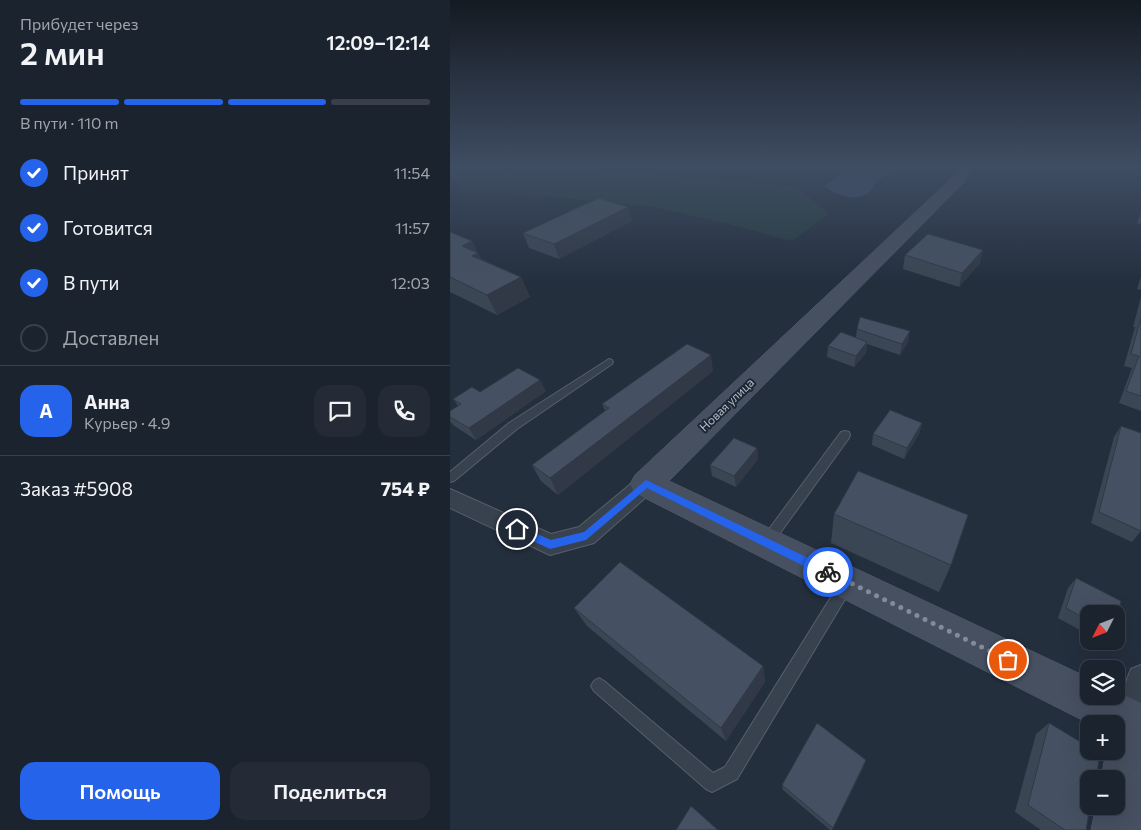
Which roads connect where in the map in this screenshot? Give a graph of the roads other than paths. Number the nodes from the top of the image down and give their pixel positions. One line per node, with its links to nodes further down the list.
1 (933, 205): 5 (street, Новая улица)
2 (609, 362): 4 (lane)
3 (845, 435): 7 (lane)
4 (450, 478)
5 (646, 484): 6 (street, Новая улица); 7 (street)
6 (450, 498)
7 (766, 543): 8 (street)
8 (848, 582): 9 (lane); 10 (street)
9 (598, 686)
10 (1138, 709): 11 (street)
11 (1116, 830)

